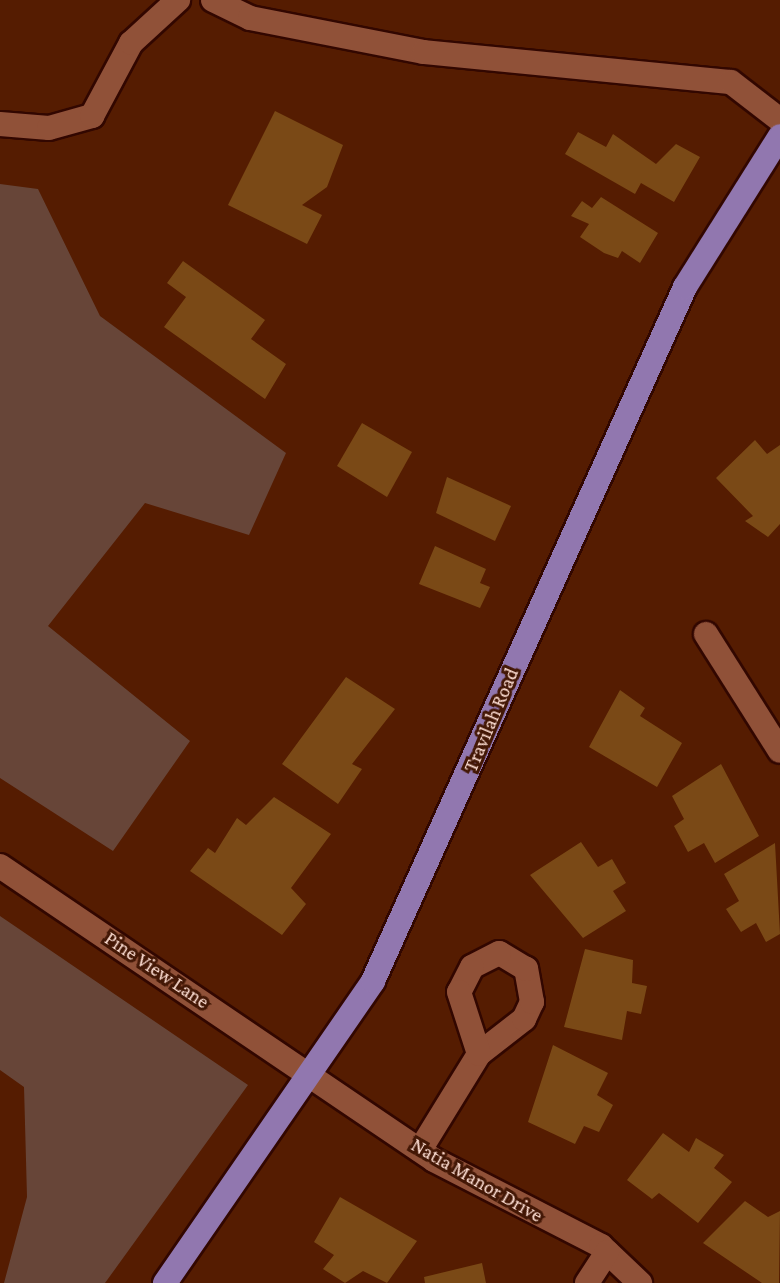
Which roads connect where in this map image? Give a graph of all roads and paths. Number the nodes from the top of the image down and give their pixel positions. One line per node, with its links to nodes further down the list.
1 (178, 0): 4 (street)
2 (213, 0): 3 (street)
3 (780, 120)
4 (0, 124)
5 (780, 136): 10 (main road, Travilah Road)
6 (706, 634): 7 (street)
7 (780, 751)
8 (0, 866): 10 (street, Pine View Lane)
9 (479, 1054): 11 (street)
10 (314, 1074): 11 (street, Natia Manor Drive); 13 (main road, Travilah Road)
11 (420, 1150): 12 (street, Natia Manor Drive)
12 (607, 1252): 14 (street); 15 (street, Natia Manor Drive)
13 (165, 1283)
14 (587, 1283)
15 (640, 1283)

